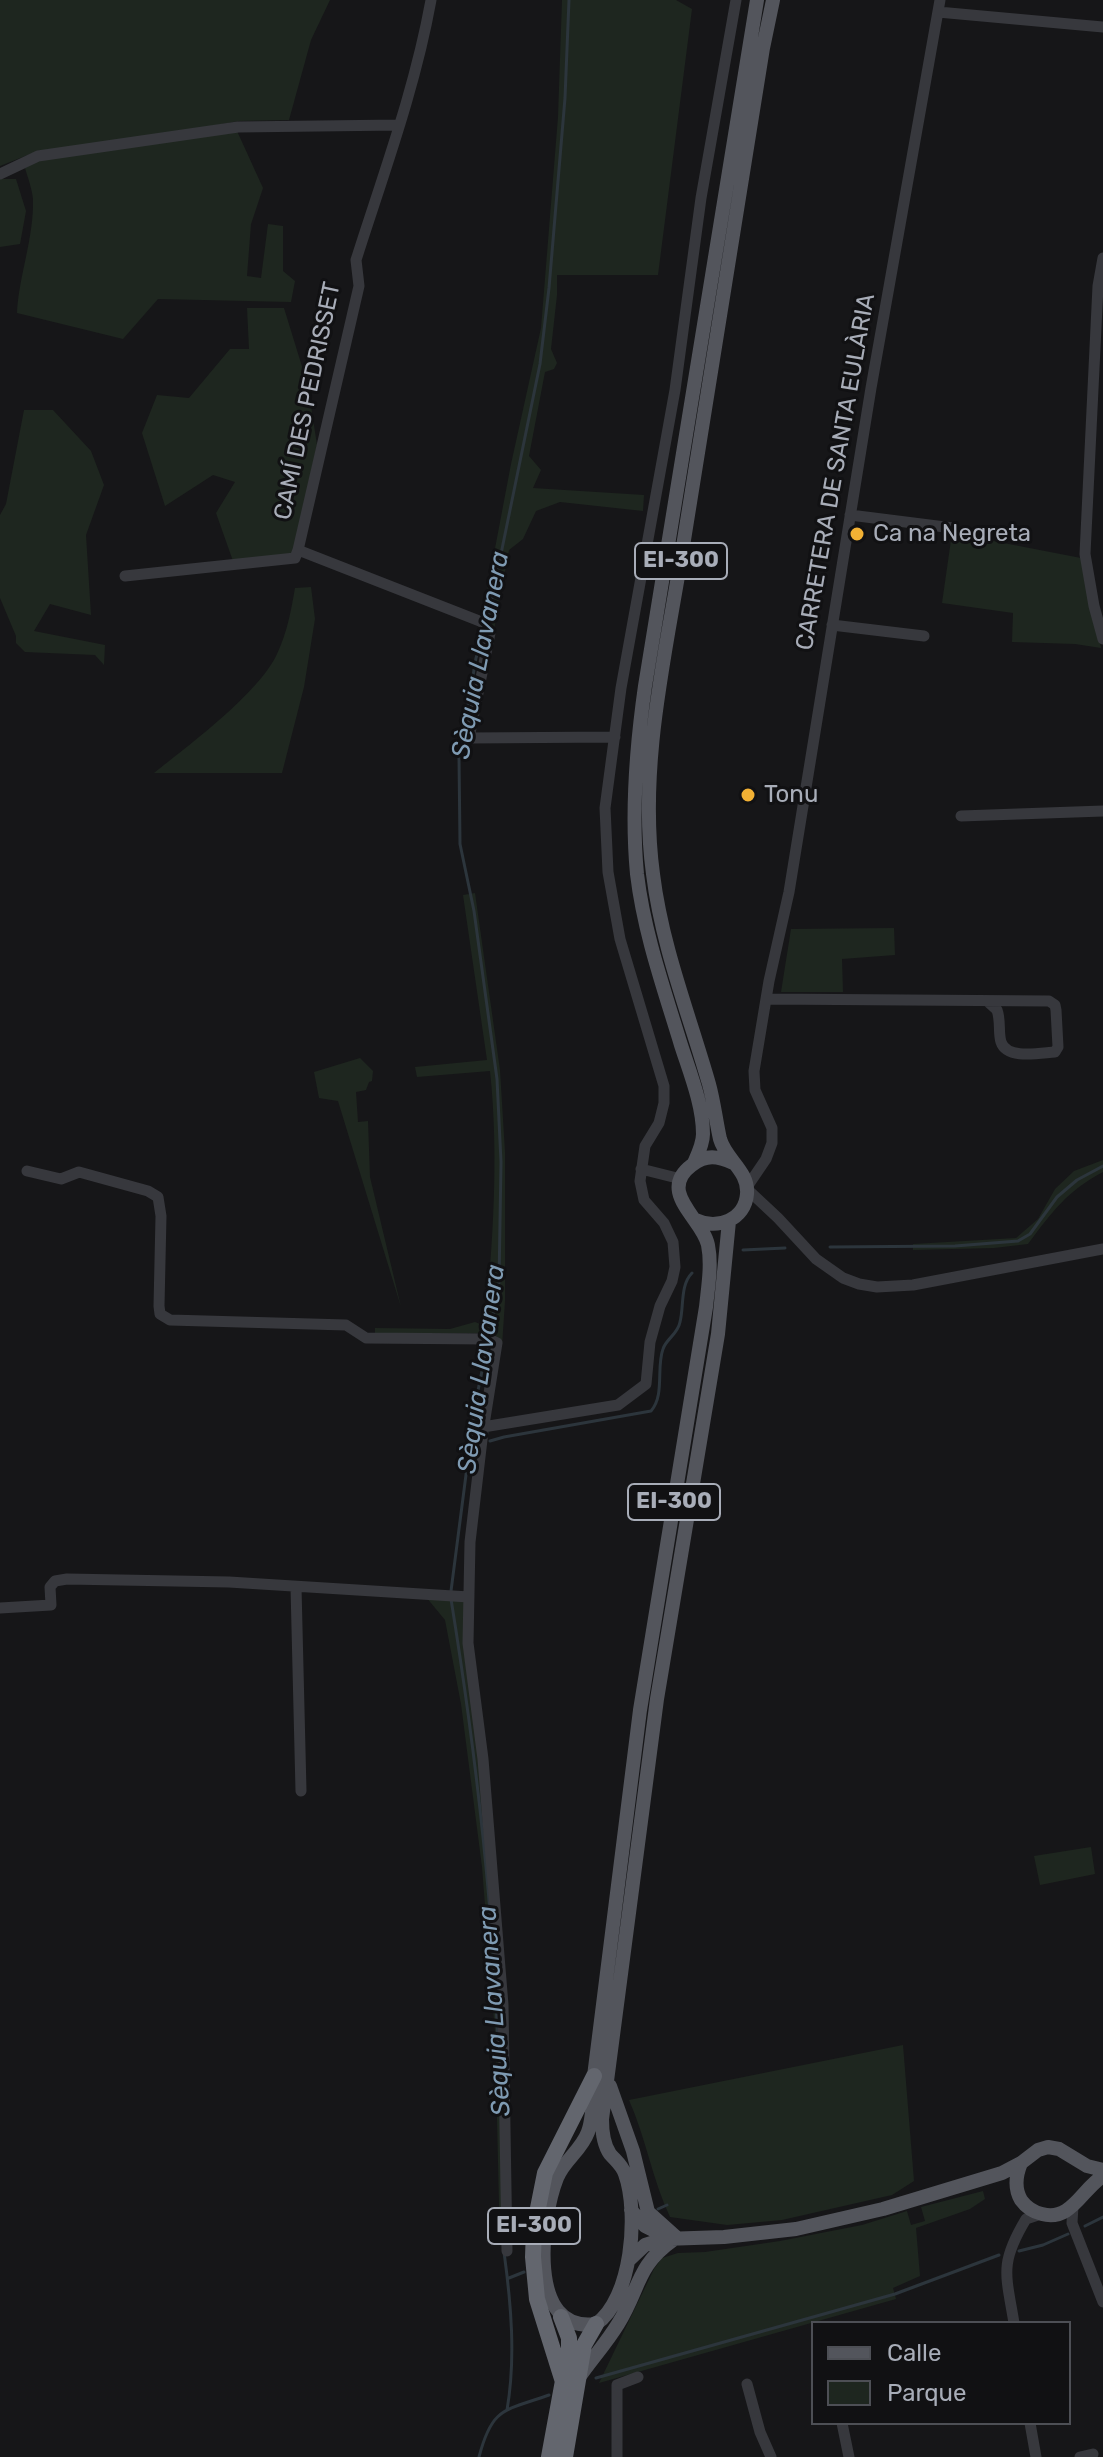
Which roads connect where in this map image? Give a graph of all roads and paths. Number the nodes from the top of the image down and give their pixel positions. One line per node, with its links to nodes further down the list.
1 (431, 0): 7 (street, CAMÍ DES PEDRISSET)
2 (736, 0): 17 (street)
3 (757, 0): 22 (main road, EI-300)
4 (773, 0): 24 (main road, EI-300)
5 (939, 6): 6 (street); 10 (street, CARRETERA DE SANTA EULÀRIA)
6 (1103, 27)
7 (399, 125): 8 (street); 12 (street, CAMÍ DES PEDRISSET)
8 (0, 174)
9 (1103, 258): 16 (street)
10 (850, 515): 11 (street); 14 (street, CARRETERA DE SANTA EULÀRIA)
11 (953, 528)
12 (298, 550): 13 (street); 17 (street, CAMÍ DES PEDRISSET)
13 (125, 576)
14 (832, 625): 15 (street); 20 (street, CARRETERA DE SANTA EULÀRIA)
15 (924, 636)
16 (1103, 639)
17 (615, 737): 25 (street)
18 (1103, 811): 19 (street)
19 (961, 816)
20 (766, 999): 21 (street); 23 (street, CARRETERA DE SANTA EULÀRIA)
21 (987, 1001): 21 (street)
22 (694, 1163): 24 (main road); 27 (main road, EI-300)
23 (761, 1164): 24 (street); 28 (street, CARRETERA DE SANTA EULÀRIA)
24 (735, 1165): 28 (main road, EI-300)
25 (641, 1169): 27 (street); 33 (street)
26 (27, 1171): 33 (street)
27 (681, 1179): 31 (main road, EI-300)
28 (747, 1188): 29 (street); 30 (main road, EI-300)
29 (770, 1211): 30 (street); 32 (street)
30 (735, 1216): 31 (main road); 38 (main road, EI-300)
31 (696, 1220): 38 (main road, EI-300)
32 (1103, 1249)
33 (483, 1427): 35 (street)
34 (296, 1587): 35 (street); 36 (street); 37 (street)
35 (469, 1597): 53 (street)
36 (0, 1608)
37 (301, 1791)
38 (601, 2077): 39 (main road, EI-300); 40 (main road, EI-300); 52 (main road); 62 (highway, EI-300)
39 (576, 2152): 40 (main road); 56 (main road, EI-300)
40 (610, 2154): 48 (main road, EI-300)
41 (1076, 2160): 42 (main road); 43 (main road); 45 (main road)
42 (1021, 2163): 44 (main road); 46 (main road)
43 (1103, 2173): 45 (main road)
44 (989, 2177): 46 (main road); 52 (main road)
45 (1082, 2193): 47 (main road)
46 (1020, 2196): 49 (main road); 50 (street)
47 (1073, 2206): 49 (main road); 51 (street)
48 (631, 2210): 52 (main road); 54 (main road, EI-300)
49 (1048, 2214): 50 (street); 51 (street)
50 (1026, 2219): 57 (street)
51 (1072, 2223): 55 (street)
52 (677, 2238): 54 (main road); 59 (main road)
53 (507, 2251)
54 (628, 2261): 58 (main road, EI-300)
55 (1103, 2302)
56 (561, 2317): 58 (main road); 62 (highway, EI-300)
57 (1014, 2321)
58 (596, 2324): 59 (highway, EI-300)
59 (580, 2376): 67 (highway, EI-300)
60 (638, 2377): 68 (street)
61 (747, 2384): 69 (street)
62 (564, 2385): 66 (highway, EI-300)
63 (842, 2425): 70 (street)
64 (1030, 2425): 71 (street)
65 (1093, 2454): 72 (street)
66 (549, 2457)
67 (565, 2457)
68 (617, 2457)
69 (771, 2457)
70 (849, 2457)
71 (1034, 2457)
72 (1080, 2457)

